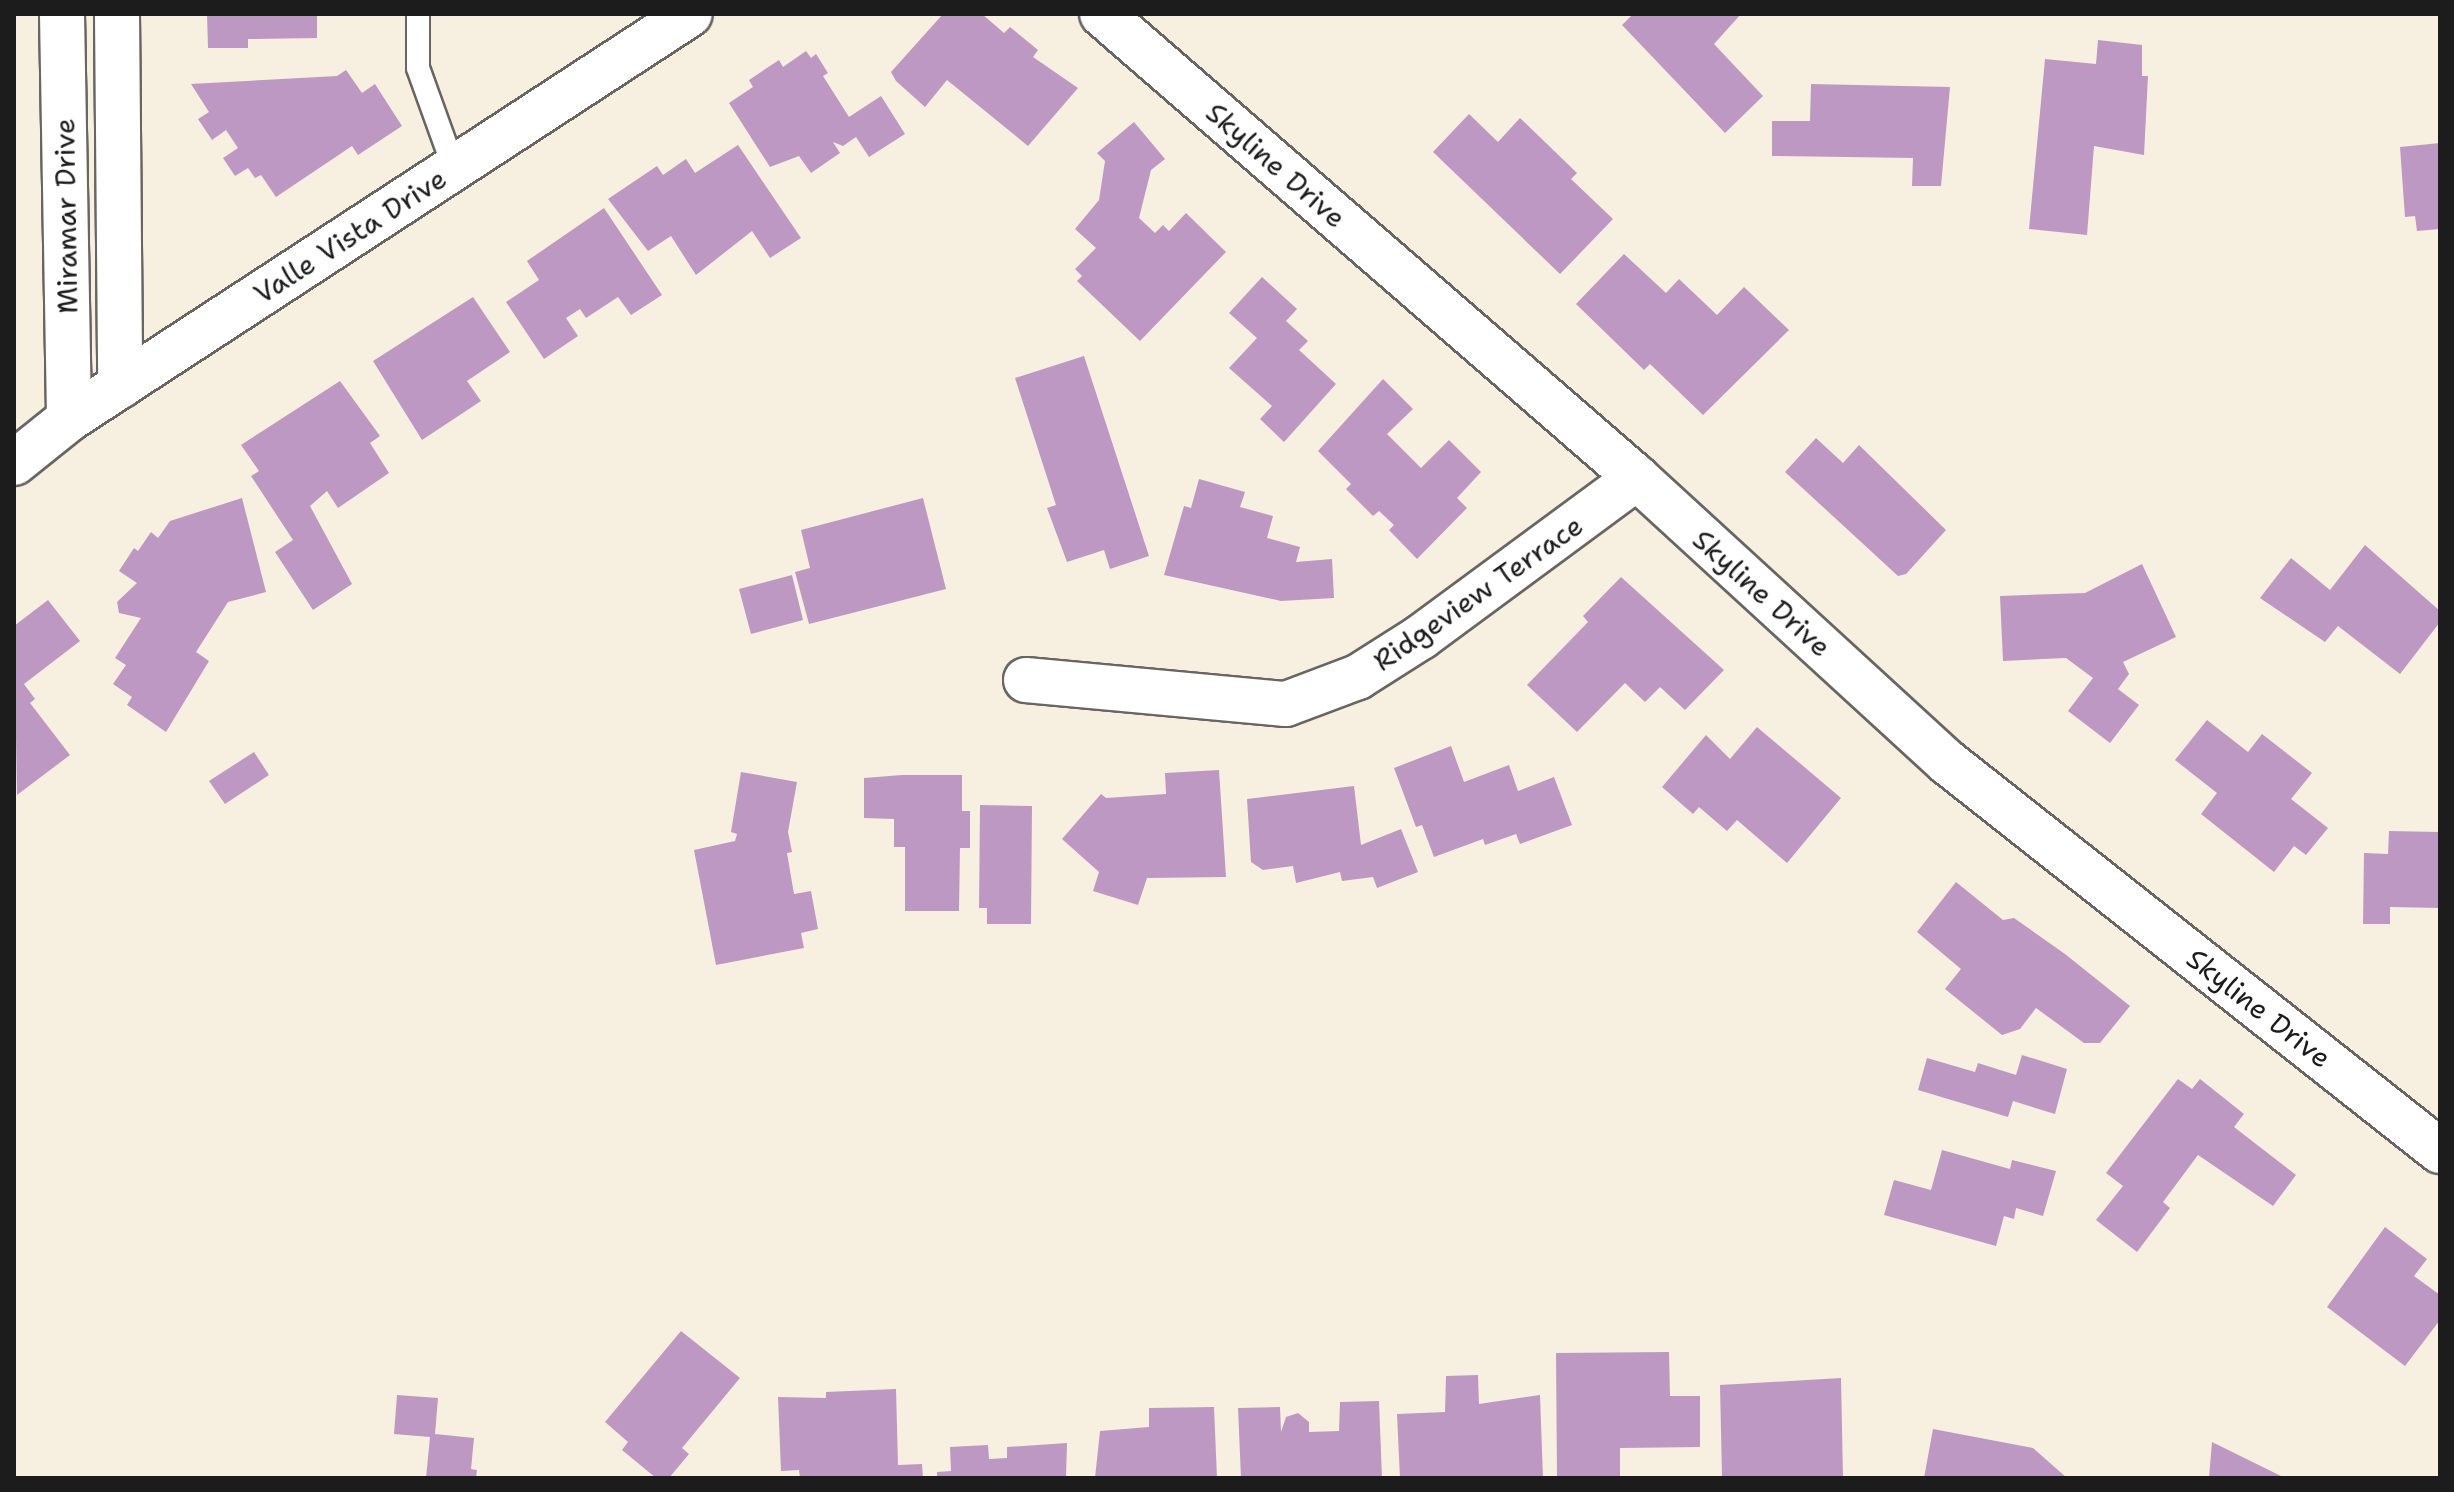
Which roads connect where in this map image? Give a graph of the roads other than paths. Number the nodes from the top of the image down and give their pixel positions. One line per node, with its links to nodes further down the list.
1 (62, 14): 8 (street, Miramar Drive)
2 (117, 14): 7 (street, Miramar Drive)
3 (418, 14): 6 (lane)
4 (690, 14): 6 (street, Valle Vista Drive)
5 (1102, 14): 10 (street, Skyline Drive)
6 (454, 168): 7 (street, Valle Vista Drive)
7 (120, 386): 8 (street, Valle Vista Drive)
8 (69, 419): 9 (street, Valle Vista Drive)
9 (14, 463)
10 (1637, 478): 11 (street, Ridgeview Terrace); 12 (street, Skyline Drive)
11 (1026, 680)
12 (2440, 1151)

